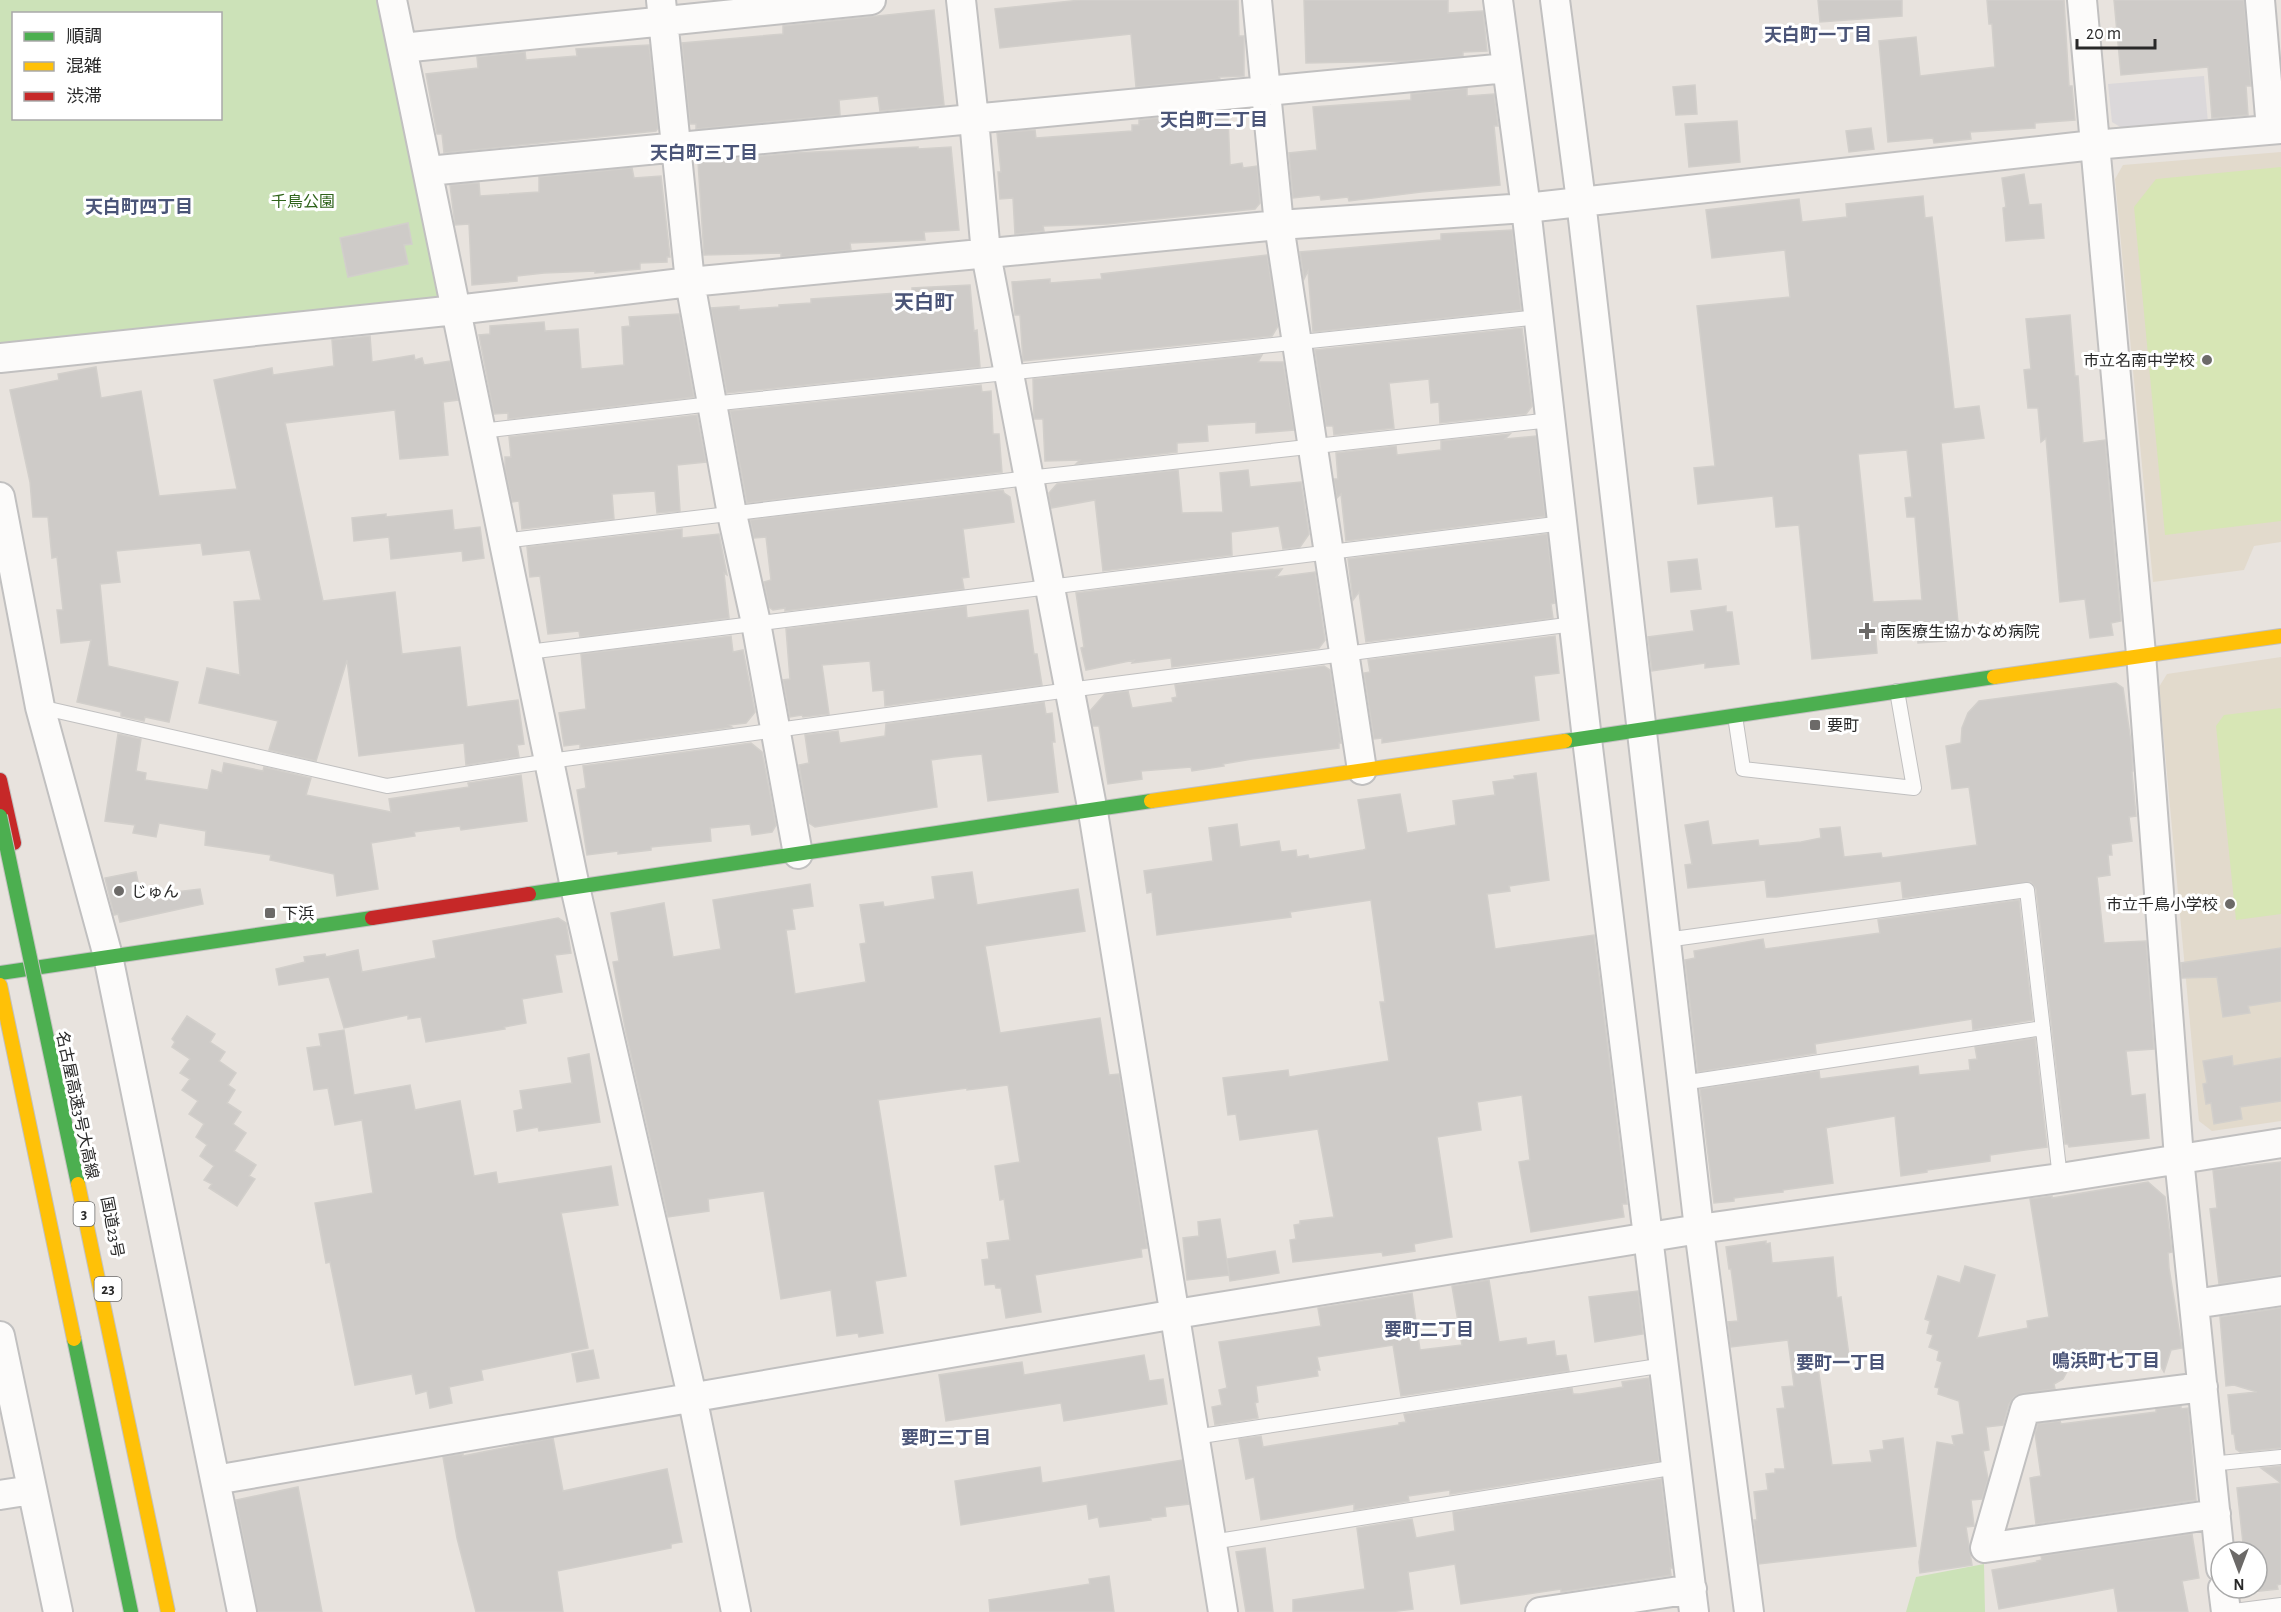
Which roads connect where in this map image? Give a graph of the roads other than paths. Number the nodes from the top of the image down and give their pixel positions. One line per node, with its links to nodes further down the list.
1 (392, 0): 10 (street)
2 (871, 0): 9 (street)
3 (961, 0): 13 (street)
4 (1257, 0): 12 (street)
5 (1498, 0): 11 (street)
6 (1555, 0): 18 (street)
7 (2082, 0): 15 (street)
8 (2260, 0): 14 (street)
9 (662, 11): 10 (street); 16 (street)
10 (402, 48): 17 (street)
11 (1507, 68): 12 (street); 19 (street)
12 (1265, 91): 13 (street); 20 (street)
13 (974, 119): 16 (street); 21 (street)
14 (2276, 129): 15 (street)
15 (2094, 145): 18 (street); 43 (street)
16 (676, 147): 17 (street); 22 (street)
17 (428, 171): 23 (street)
18 (1581, 201): 19 (street); 50 (street)
19 (1526, 208): 20 (street); 24 (street)
20 (1279, 225): 21 (street); 25 (street)
21 (986, 254): 22 (street); 27 (street)
22 (690, 282): 23 (street); 28 (street)
23 (456, 310): 26 (street); 30 (street)
24 (1539, 317): 25 (lane); 29 (street)
25 (1297, 342): 27 (lane); 31 (street)
26 (0, 358)
27 (1009, 373): 28 (lane); 32 (street)
28 (711, 404): 30 (lane); 34 (street)
29 (1551, 420): 31 (lane); 35 (street)
30 (481, 431): 36 (street)
31 (1313, 446): 32 (lane); 37 (street)
32 (1028, 478): 34 (lane); 38 (street)
33 (0, 497): 47 (street)
34 (732, 514): 36 (lane); 39 (street)
35 (1563, 523): 37 (lane); 40 (street)
36 (503, 541): 42 (street)
37 (1329, 550): 38 (lane); 44 (street)
38 (1049, 585): 39 (lane); 45 (street)
39 (756, 622): 42 (lane); 49 (street)
40 (1574, 624): 44 (lane); 51 (street)
41 (2281, 636): 43 (main road)
42 (528, 652): 52 (street)
43 (2141, 654): 46 (main road); 67 (street)
44 (1345, 655): 45 (lane); 53 (street)
45 (1069, 690): 49 (lane); 55 (street)
46 (1897, 692): 48 (main road); 48 (lane)
47 (40, 707): 52 (lane); 60 (street)
48 (1736, 716): 50 (main road)
49 (775, 731): 52 (lane); 57 (street)
50 (1642, 731): 51 (main road); 59 (street)
51 (1587, 739): 53 (main road); 70 (street)
52 (550, 761): 58 (street)
53 (1362, 770): 55 (main road)
54 (0, 780): 61 (main road, 国道23号 / 23)
55 (1093, 812): 57 (main road); 73 (street)
56 (0, 816): 92 (main road, 名古屋高速3号大高線 / 3, bridge)
57 (798, 854): 58 (main road)
58 (575, 887): 60 (main road); 77 (street)
59 (1665, 940): 64 (lane); 65 (street)
60 (108, 956): 61 (main road); 82 (street)
61 (44, 966): 62 (main road); 92 (main road, 国道23号 / 23)
62 (0, 973)
63 (0, 985): 91 (main road, 3)
64 (2043, 1028): 65 (lane); 68 (lane)
65 (1682, 1083): 69 (street)
66 (2281, 1143): 67 (street)
67 (2179, 1158): 68 (street); 72 (street)
68 (2060, 1178): 69 (street)
69 (1699, 1229): 70 (street); 97 (street)
70 (1650, 1238): 73 (street); 75 (street)
71 (2281, 1291): 72 (street)
72 (2194, 1304): 76 (street)
73 (1176, 1314): 77 (street); 78 (street)
74 (0, 1336): 83 (street)
75 (1665, 1365): 78 (lane); 81 (street)
76 (2203, 1387): 80 (street); 85 (street)
77 (692, 1396): 82 (street); 94 (street)
78 (1196, 1437): 87 (street)
79 (2281, 1457): 80 (lane)
80 (2211, 1464): 85 (street)
81 (1677, 1467): 87 (lane); 88 (street)
82 (215, 1480): 93 (street)
83 (32, 1490): 84 (street); 90 (street)
84 (0, 1495)
85 (2216, 1514): 86 (street)
86 (2218, 1540)
87 (1212, 1542): 95 (street)
88 (1693, 1600): 96 (street)
89 (2281, 1605): 98 (lane)
90 (58, 1612)
91 (131, 1612)
92 (170, 1612)
93 (242, 1612)
94 (736, 1612)
95 (1223, 1612)
96 (1540, 1612)
97 (1749, 1612)
98 (2226, 1612)

